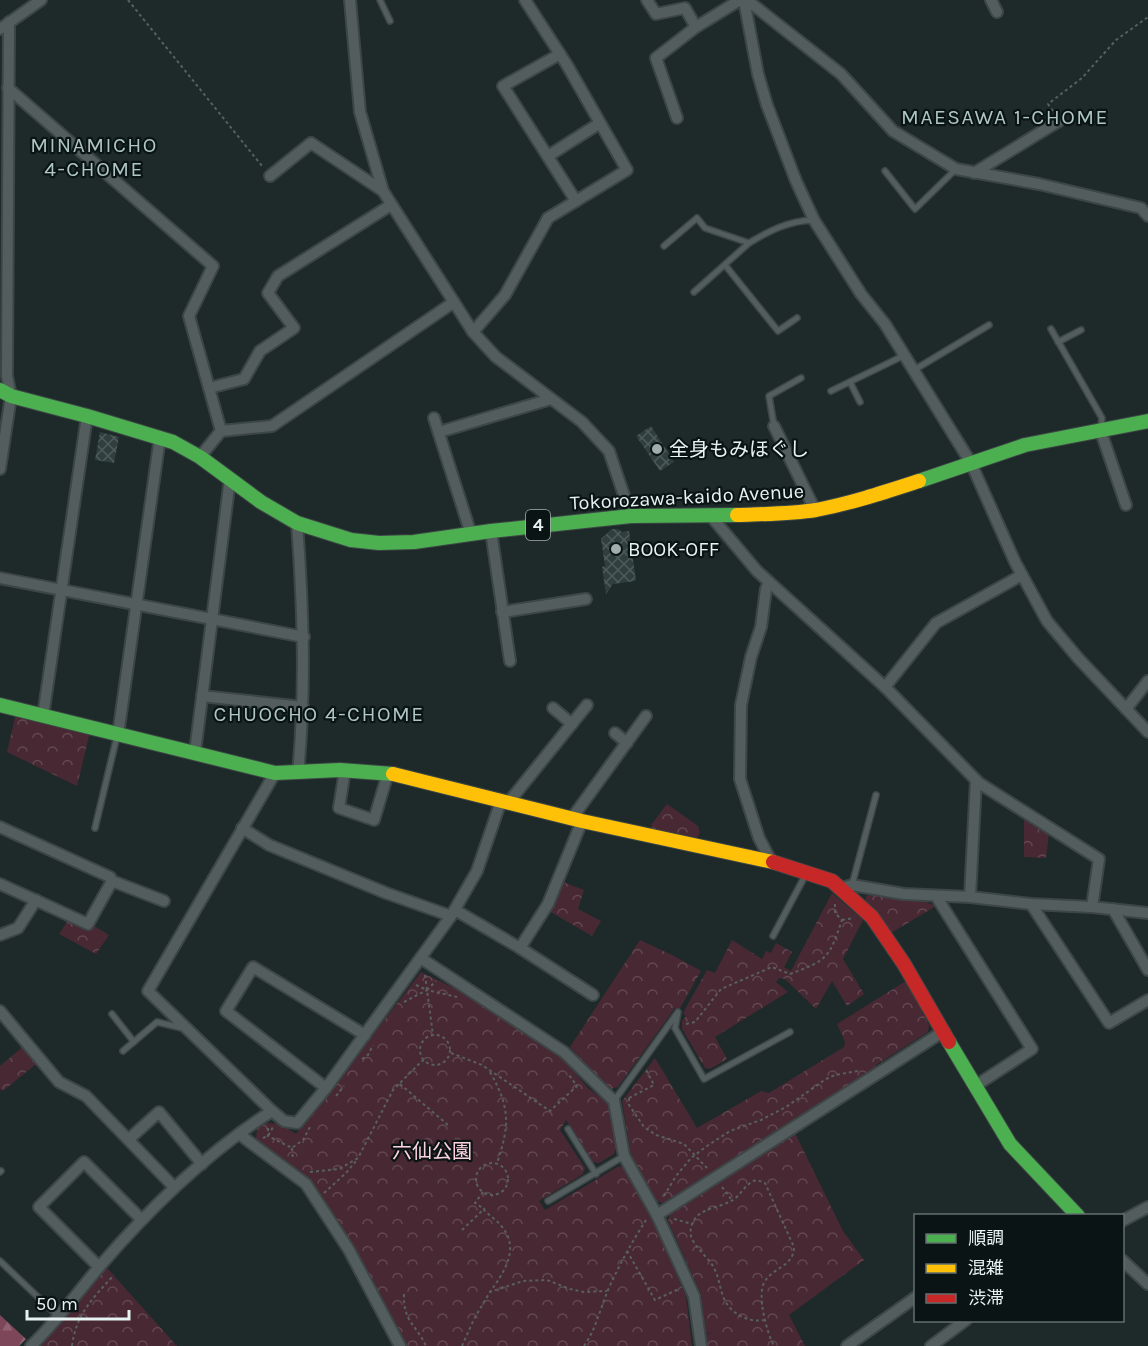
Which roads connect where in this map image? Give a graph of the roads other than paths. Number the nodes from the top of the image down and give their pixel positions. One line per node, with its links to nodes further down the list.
1 (41, 0): 10 (street)
2 (350, 0): 22 (street)
3 (380, 0): 9 (lane)
4 (525, 0): 12 (street)
5 (647, 0): 11 (street)
6 (744, 0): 11 (street); 18 (street); 26 (street)
7 (991, 0): 8 (street)
8 (997, 12)
9 (390, 21)
10 (4, 26): 13 (street)
11 (696, 27): 14 (street)
12 (560, 54): 16 (street); 17 (street)
13 (8, 88): 42 (street); 44 (street)
14 (677, 118)
15 (1059, 121): 20 (street)
16 (600, 123): 17 (street); 23 (street)
17 (548, 156): 23 (street)
18 (956, 169): 19 (lane); 20 (street)
19 (885, 171)
20 (974, 173): 25 (street)
21 (270, 176): 22 (street)
22 (383, 191): 24 (street)
23 (576, 201): 36 (street)
24 (391, 205): 31 (street); 42 (street)
25 (1146, 210)
26 (814, 220): 27 (lane); 38 (street)
27 (749, 243): 28 (lane); 29 (lane)
28 (664, 246)
29 (725, 265): 30 (lane); 32 (lane)
30 (694, 292)
31 (454, 302): 36 (street); 52 (street)
32 (797, 318)
33 (989, 325): 39 (lane)
34 (1051, 329): 37 (lane)
35 (1081, 330): 37 (lane)
36 (473, 332): 45 (street)
37 (1058, 342): 51 (lane)
38 (904, 356): 39 (street); 41 (lane)
39 (914, 370): 56 (street)
40 (801, 378): 50 (lane)
41 (850, 382): 43 (lane); 46 (lane)
42 (209, 388): 52 (street)
43 (831, 391)
44 (5, 393): 47 (street, Tokorozawa-kaido Avenue / 4); 57 (street)
45 (550, 399): 53 (street); 62 (street)
46 (860, 402)
47 (87, 416): 54 (street, Tokorozawa-kaido Avenue / 4); 69 (street)
48 (434, 418): 53 (street)
49 (1148, 421): 51 (street, Tokorozawa-kaido Avenue / 4)
50 (774, 426): 60 (street)
51 (1101, 429): 56 (street, Tokorozawa-kaido Avenue / 4); 59 (street)
52 (221, 431): 55 (street)
53 (439, 432): 65 (street)
54 (160, 437): 55 (street, Tokorozawa-kaido Avenue / 4); 71 (street)
55 (200, 457): 58 (street, Tokorozawa-kaido Avenue / 4)
56 (971, 463): 60 (street, Tokorozawa-kaido Avenue / 4); 66 (street)
57 (0, 469)
58 (230, 479): 63 (street, Tokorozawa-kaido Avenue / 4); 73 (street)
59 (1126, 505)
60 (815, 510): 61 (street, Tokorozawa-kaido Avenue / 4)
61 (710, 514): 62 (street, Tokorozawa-kaido Avenue / 4); 68 (street)
62 (632, 516): 64 (street, Tokorozawa-kaido Avenue / 4)
63 (297, 524): 65 (street, Tokorozawa-kaido Avenue / 4); 74 (street)
64 (491, 531): 65 (street, Tokorozawa-kaido Avenue / 4); 72 (street)
65 (471, 534)
66 (1022, 575): 77 (street); 83 (street)
67 (0, 578): 69 (street)
68 (770, 582): 77 (street); 103 (street)
69 (62, 590): 71 (street); 84 (street)
70 (586, 599): 72 (street)
71 (135, 604): 73 (street); 89 (street)
72 (502, 612): 75 (street)
73 (211, 619): 74 (street); 78 (street)
74 (304, 637): 81 (street)
75 (510, 661)
76 (1148, 681): 83 (street)
77 (885, 687): 96 (street)
78 (202, 696): 81 (street); 91 (street)
79 (0, 705): 84 (street)
80 (587, 705): 86 (street)
81 (303, 707): 94 (street)
82 (553, 708): 86 (street)
83 (1126, 709): 87 (street)
84 (43, 716): 89 (street)
85 (646, 716): 90 (street)
86 (572, 724): 98 (street)
87 (1148, 732)
88 (615, 733): 90 (street)
89 (118, 735): 91 (street); 101 (lane)
90 (627, 743): 99 (street)
91 (195, 752): 93 (street)
92 (345, 770): 94 (street); 95 (street); 95 (street)
93 (275, 773): 94 (street); 102 (street)
94 (298, 773)
95 (388, 773): 98 (street)
96 (976, 780): 109 (street); 113 (street)
97 (876, 795): 107 (lane)
98 (505, 802): 99 (street); 115 (street)
99 (577, 820): 103 (street); 119 (street)
100 (0, 827): 105 (street)
101 (95, 828)
102 (242, 828): 115 (street); 126 (street)
103 (771, 861): 104 (street)
104 (807, 872): 107 (street); 118 (lane)
105 (112, 881): 110 (street); 111 (street)
106 (0, 884): 110 (street)
107 (847, 887): 108 (street); 127 (street)
108 (936, 896): 109 (street); 132 (street)
109 (970, 897): 112 (street)
110 (36, 900): 117 (street)
111 (164, 901)
112 (1031, 904): 113 (street); 123 (street)
113 (1092, 907): 114 (street)
114 (1113, 909): 116 (street); 121 (street)
115 (453, 913): 119 (street); 120 (street)
116 (1148, 913)
117 (0, 935)
118 (773, 936)
119 (520, 948): 122 (street)
120 (422, 959): 129 (street); 134 (street)
121 (1148, 970)
122 (593, 995)
123 (1148, 1000)
124 (0, 1011): 138 (street)
125 (112, 1014): 130 (lane)
126 (185, 1028): 130 (lane); 135 (street)
127 (944, 1031): 132 (street); 145 (street)
128 (790, 1032): 134 (lane)
129 (365, 1035): 133 (street); 133 (street)
130 (134, 1042): 131 (lane)
131 (123, 1051)
132 (975, 1086): 146 (street)
133 (326, 1088): 135 (street)
134 (614, 1101): 139 (street)
135 (272, 1111): 137 (street)
136 (568, 1129): 141 (lane)
137 (239, 1134): 140 (street); 157 (street)
138 (129, 1139): 140 (street); 142 (street)
139 (624, 1156): 141 (lane); 145 (street)
140 (202, 1164): 142 (street)
141 (596, 1174): 143 (lane)
142 (174, 1186): 147 (street)
143 (548, 1201)
144 (1148, 1207): 148 (street)
145 (656, 1212): 158 (street)
146 (1077, 1214)
147 (141, 1219): 151 (street); 151 (street)
148 (1124, 1220)
149 (0, 1261): 154 (lane)
150 (1124, 1262): 152 (street)
151 (99, 1267): 154 (street)
152 (1148, 1284)
153 (914, 1298): 159 (street)
154 (59, 1317): 156 (street)
155 (963, 1322): 160 (street)
156 (31, 1346)
157 (400, 1346)
158 (701, 1346)
159 (847, 1346)
160 (931, 1346)

